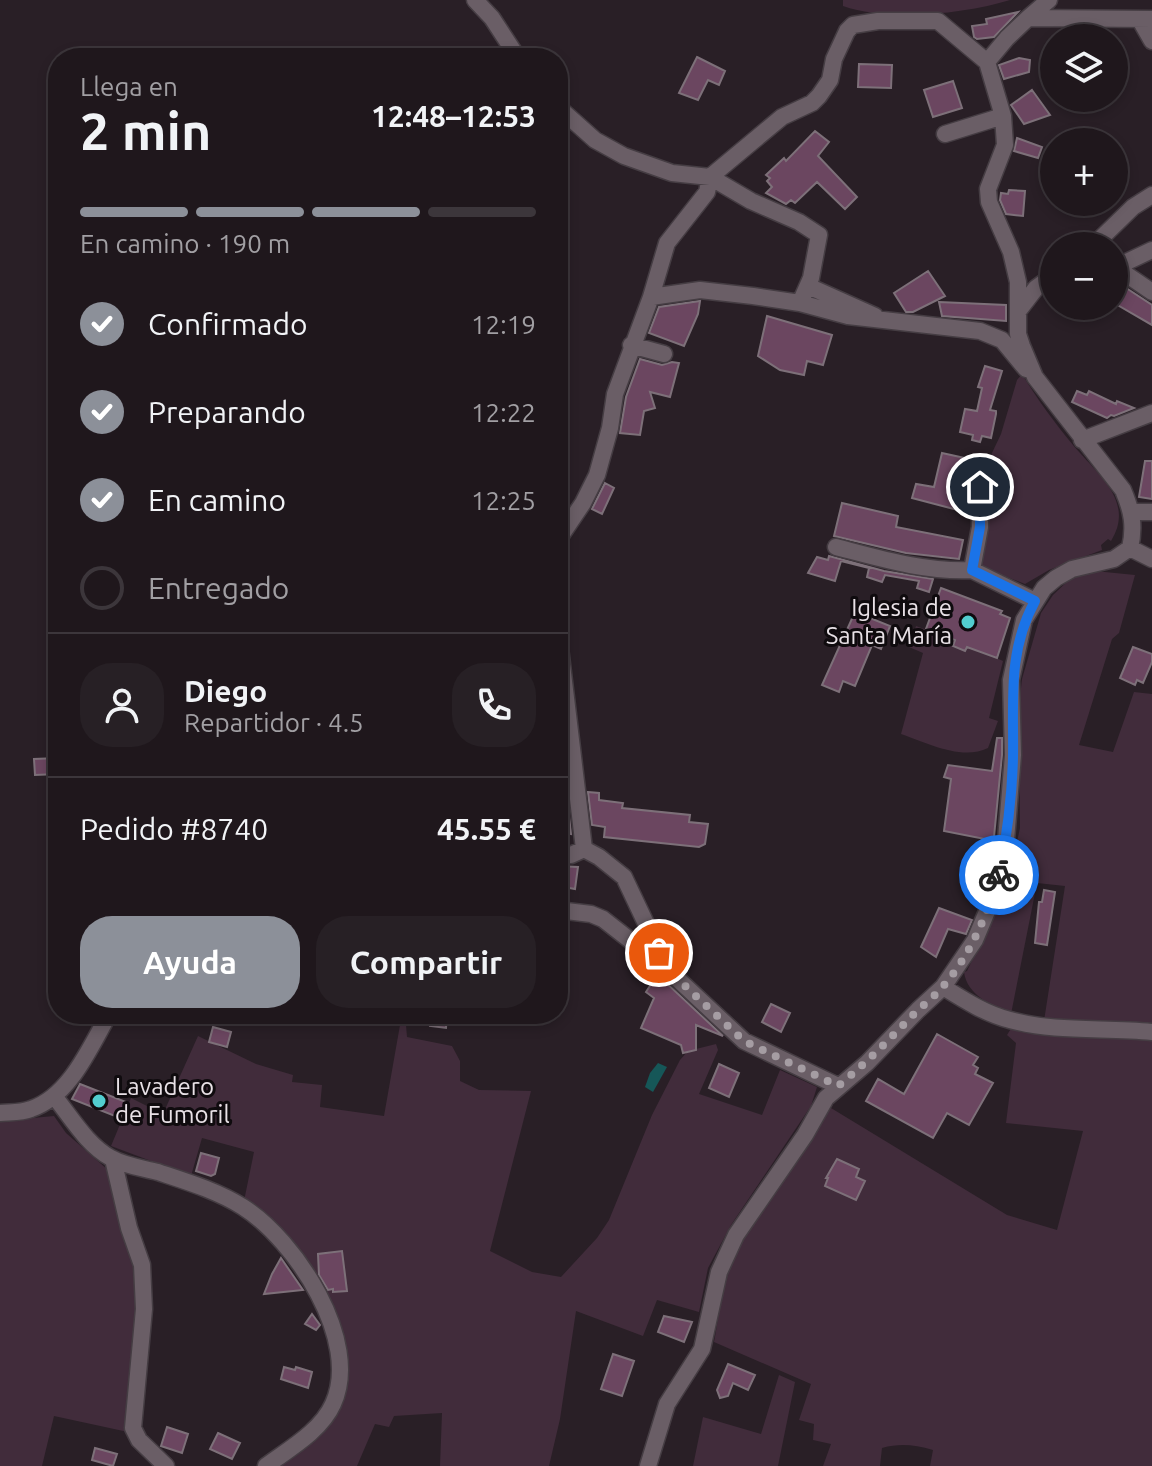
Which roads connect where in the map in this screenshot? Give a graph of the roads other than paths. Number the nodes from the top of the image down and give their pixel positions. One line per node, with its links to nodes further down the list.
1 (475, 0): 6 (street)
2 (1049, 0): 3 (street)
3 (1028, 18): 4 (street); 7 (street)
4 (1146, 20): 5 (street)
5 (1152, 41)
6 (512, 48)
7 (987, 62): 9 (street); 11 (street)
8 (568, 116): 11 (street)
9 (1003, 116): 10 (street); 22 (street)
10 (945, 134)
11 (710, 177): 18 (street); 20 (street)
12 (1152, 195): 13 (street)
13 (1107, 232)
14 (1152, 250): 15 (street)
15 (1128, 261)
16 (1128, 276): 19 (street)
17 (1040, 285): 22 (street)
18 (808, 286): 21 (street); 23 (street)
19 (1152, 292)
20 (651, 297): 21 (street); 24 (street)
21 (800, 303): 23 (street)
22 (1019, 310): 26 (street)
23 (887, 322): 26 (street)
24 (631, 345): 25 (street); 32 (street)
25 (664, 354)
26 (1033, 375): 28 (street)
27 (1152, 413): 28 (street)
28 (1082, 440): 30 (street)
29 (961, 484): 36 (street)
30 (1132, 512): 31 (street); 34 (street)
31 (1152, 512)
32 (568, 525)
33 (836, 547): 36 (street)
34 (1130, 548): 35 (street); 37 (street)
35 (1152, 559)
36 (972, 570): 37 (street)
37 (1035, 601): 43 (street)
38 (568, 756): 39 (street)
39 (584, 849): 40 (street); 42 (street)
40 (568, 855)
41 (568, 911): 42 (street)
42 (668, 970): 46 (street)
43 (943, 987): 45 (street); 46 (street)
44 (103, 1024): 47 (street)
45 (1152, 1032)
46 (838, 1086): 52 (street)
47 (54, 1096): 48 (street); 49 (street)
48 (0, 1113)
49 (113, 1159): 50 (street); 51 (street)
50 (166, 1466)
51 (266, 1466)
52 (648, 1466)

